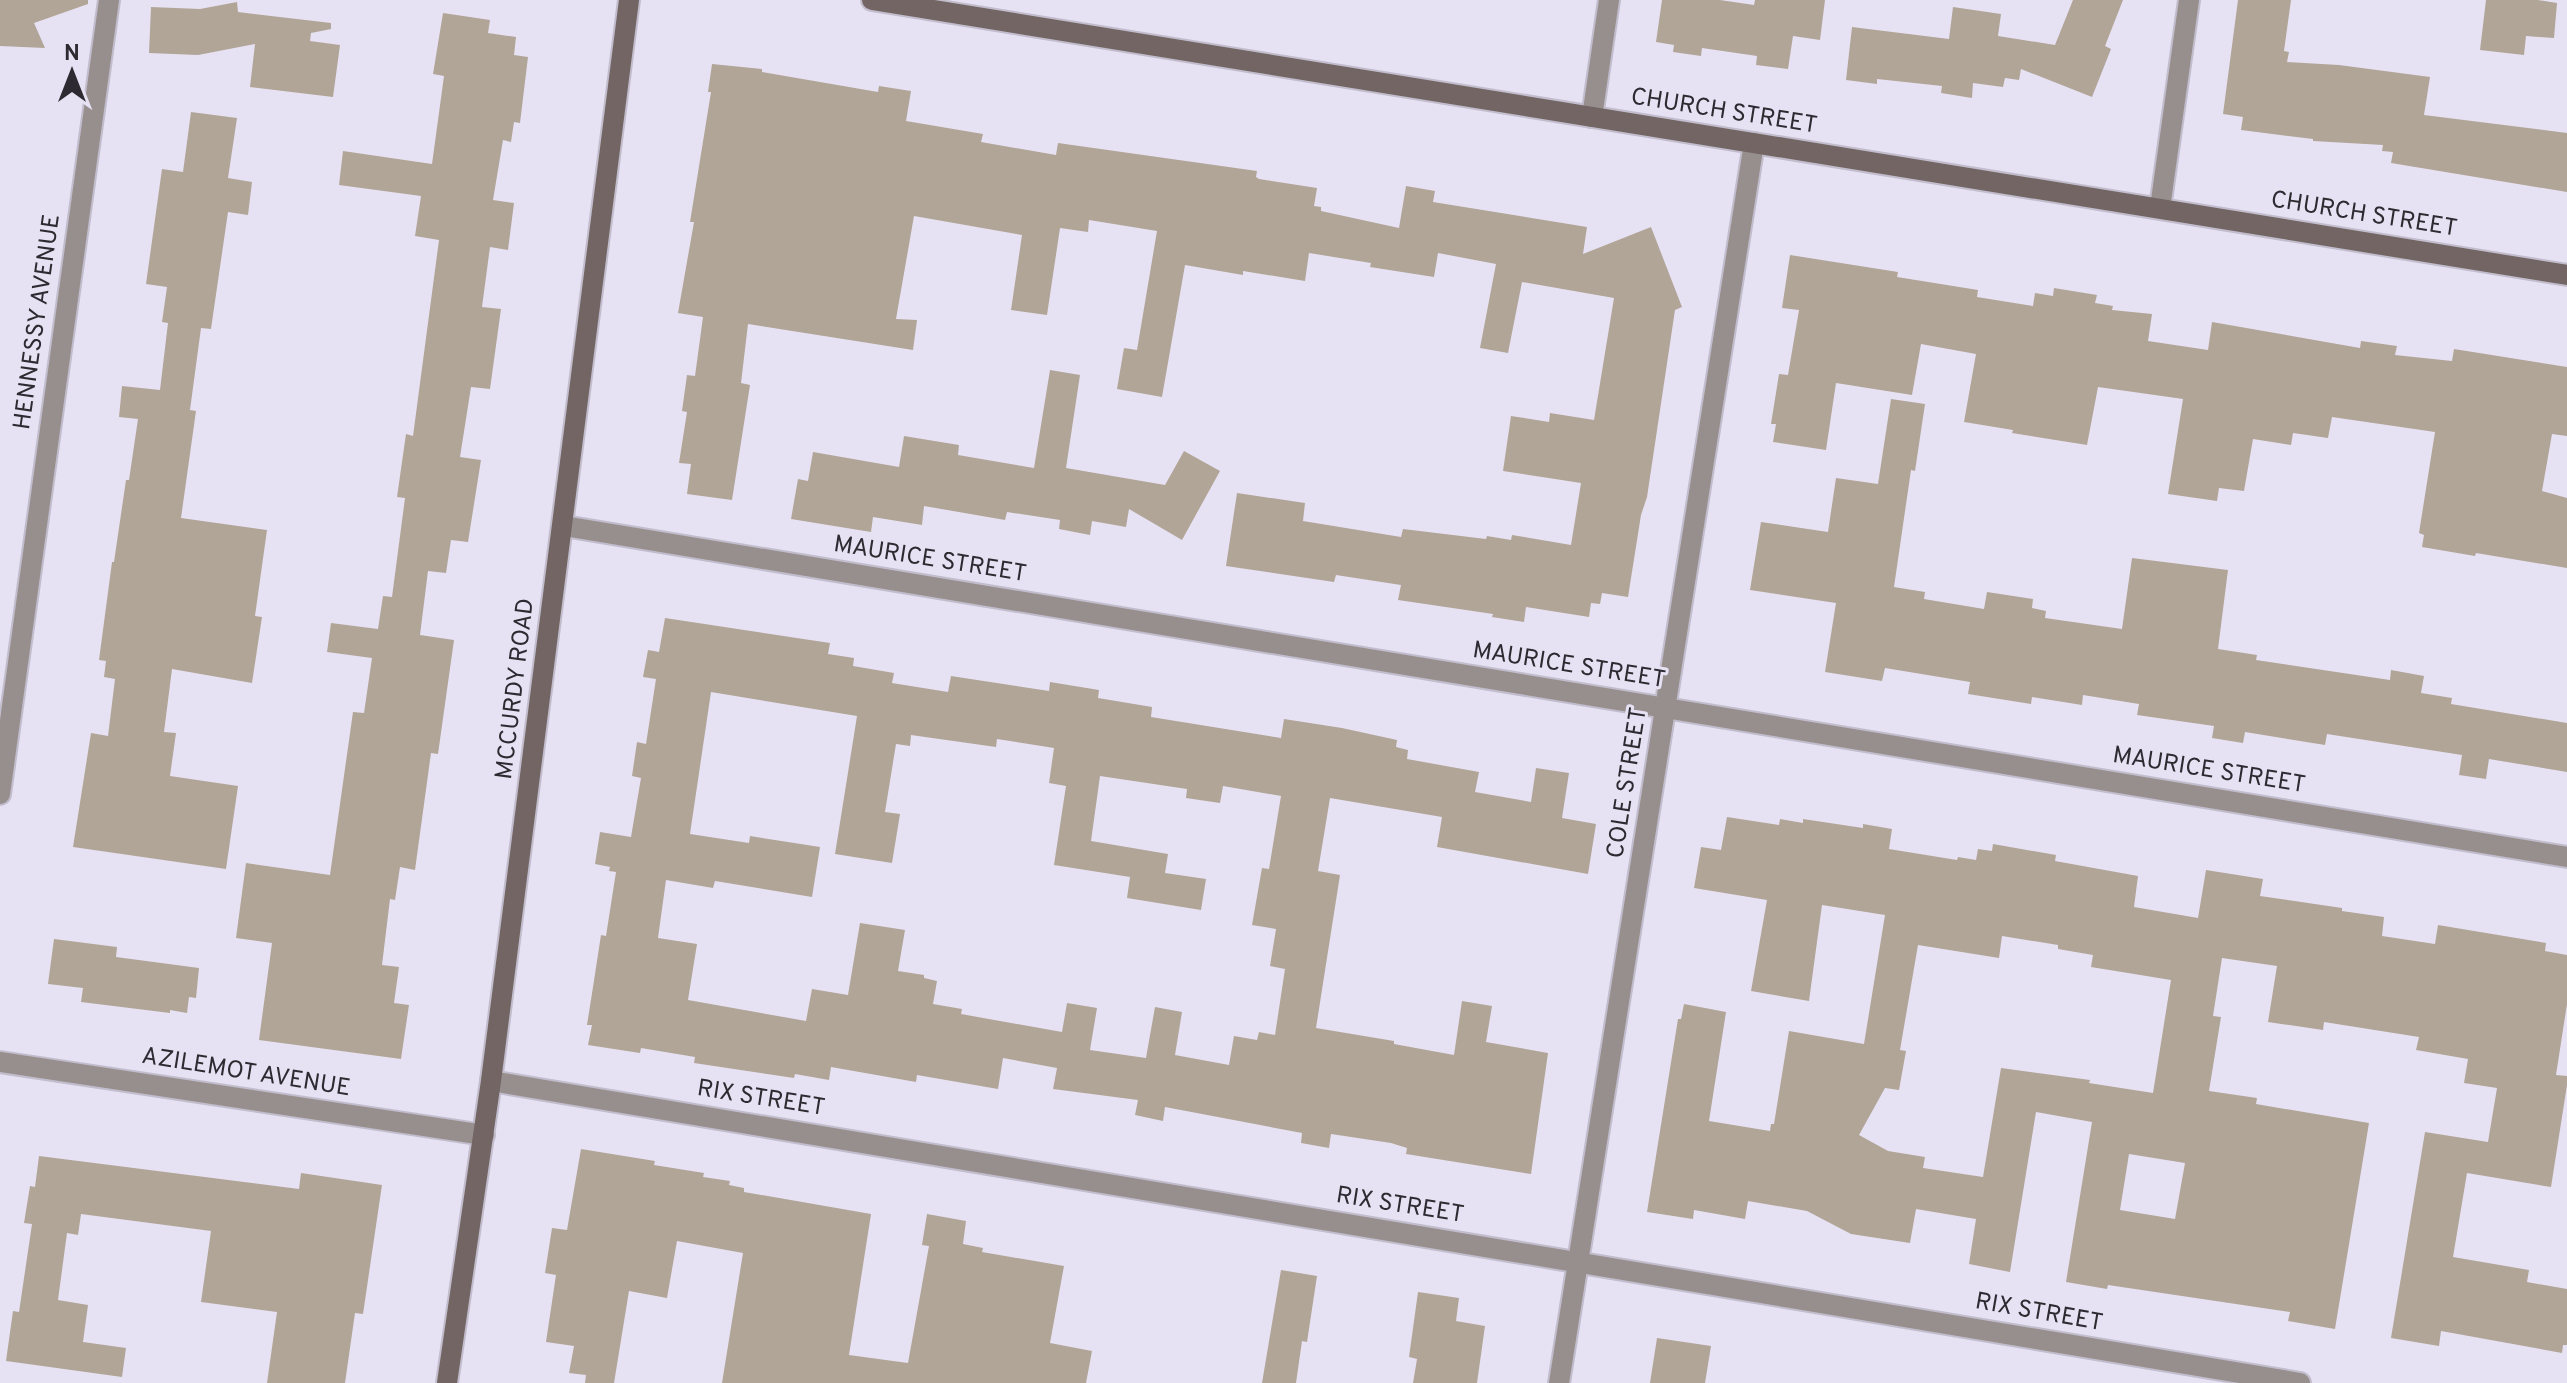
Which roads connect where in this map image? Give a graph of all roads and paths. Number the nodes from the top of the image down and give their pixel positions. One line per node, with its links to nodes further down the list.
1 (109, 0): 12 (street, HENNESSY AVENUE)
2 (629, 0): 10 (main road, MCCURDY ROAD)
3 (872, 0): 6 (main road, CHURCH STREET)
4 (1609, 0): 6 (street)
5 (2189, 0): 8 (street)
6 (1592, 117): 7 (main road, CHURCH STREET)
7 (1754, 143): 8 (main road, CHURCH STREET); 11 (street, COLE STREET)
8 (2160, 208): 9 (main road, CHURCH STREET)
9 (2567, 275)
10 (564, 526): 11 (street, MAURICE STREET); 15 (main road, MCCURDY ROAD)
11 (1665, 709): 13 (street, MAURICE STREET); 17 (street, COLE STREET)
12 (0, 794)
13 (2567, 857)
14 (0, 1062): 16 (street, AZILEMOT AVENUE)
15 (491, 1081): 16 (main road, MCCURDY ROAD); 17 (street, RIX STREET)
16 (484, 1135): 18 (main road, MCCURDY ROAD)
17 (1579, 1263): 19 (street, COLE STREET); 20 (street, RIX STREET)
18 (447, 1383)
19 (1559, 1383)
20 (2300, 1383)

